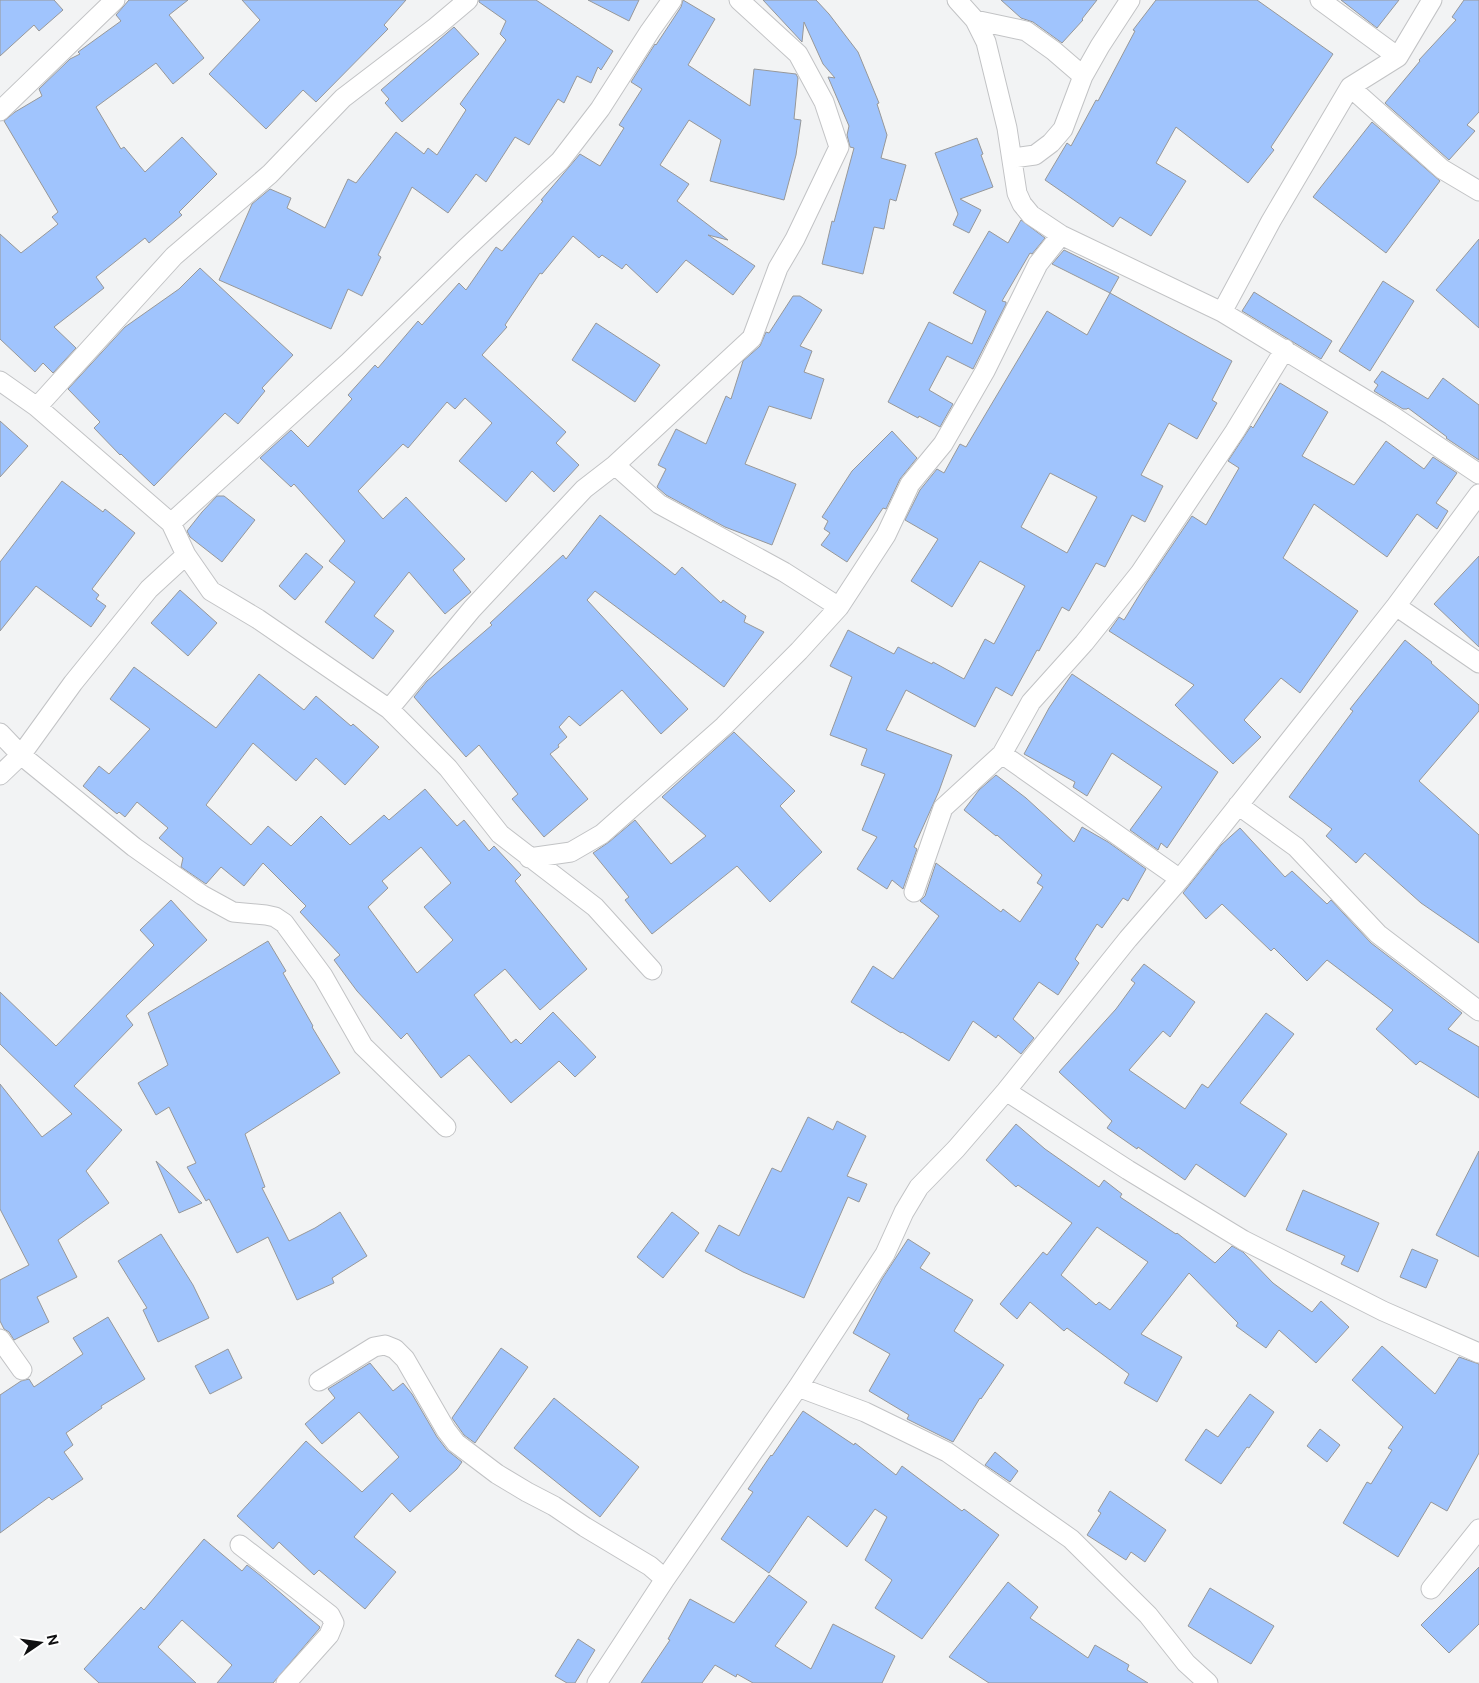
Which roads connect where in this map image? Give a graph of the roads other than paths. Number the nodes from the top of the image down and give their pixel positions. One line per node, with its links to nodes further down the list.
1 (115, 0): 13 (street)
2 (468, 0): 20 (street)
3 (672, 0): 24 (street)
4 (739, 0): 21 (street)
5 (957, 0): 9 (street)
6 (1130, 0): 11 (street)
7 (1320, 0): 10 (street)
8 (1432, 0): 10 (street)
9 (975, 20): 11 (street); 14 (street)
10 (1398, 57): 12 (street)
11 (1083, 76): 14 (street)
12 (1350, 87): 15 (street); 17 (street)
13 (0, 111)
14 (1013, 158): 16 (street)
15 (1479, 191)
16 (1061, 235): 17 (street); 27 (street)
17 (1222, 312): 18 (street)
18 (1285, 349): 22 (street); 31 (street)
19 (0, 381): 20 (street)
20 (37, 407): 24 (street)
21 (615, 465): 27 (street); 29 (street)
22 (1479, 474)
23 (1479, 494): 26 (street)
24 (171, 523): 25 (street)
25 (186, 555): 29 (street); 32 (street)
26 (1396, 606): 28 (street); 34 (street)
27 (839, 607): 35 (street)
28 (1479, 664)
29 (390, 709): 35 (street)
30 (0, 733): 32 (street)
31 (1002, 754): 36 (street); 37 (street)
32 (21, 755): 33 (street); 41 (street)
33 (0, 775)
34 (1238, 805): 36 (street); 39 (street)
35 (529, 858): 38 (street)
36 (1180, 879): 40 (street)
37 (914, 892)
38 (652, 970)
39 (1479, 1011)
40 (1006, 1091): 43 (street); 46 (street)
41 (446, 1127)
42 (0, 1339): 44 (street)
43 (1479, 1353)
44 (22, 1370)
45 (319, 1381): 49 (street)
46 (798, 1387): 49 (street); 53 (street)
47 (1479, 1529): 50 (street)
48 (240, 1545): 51 (street)
49 (665, 1579): 52 (street)
50 (1431, 1589)
51 (286, 1683)
52 (597, 1683)
53 (1208, 1683)

